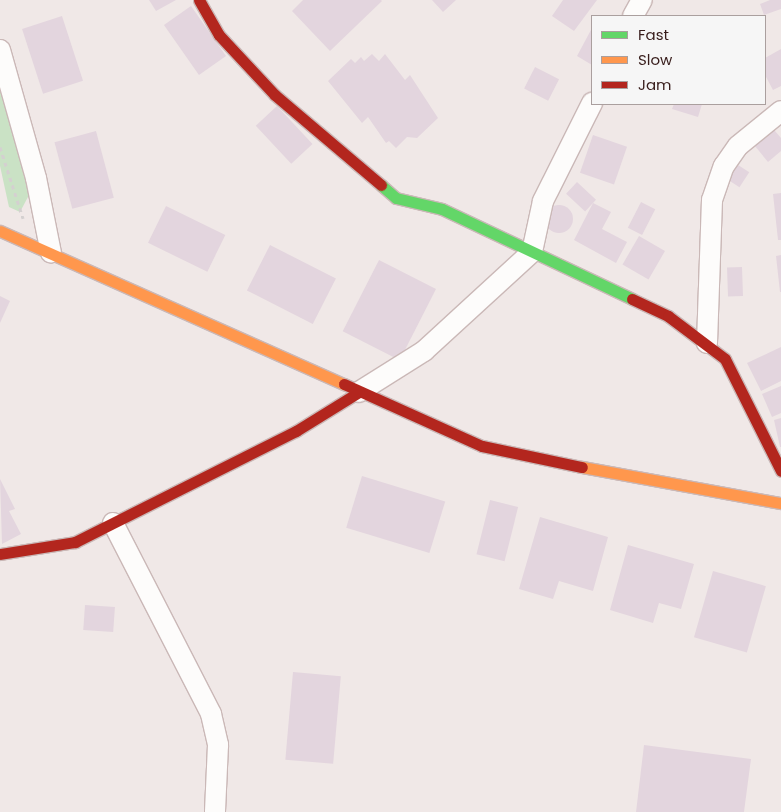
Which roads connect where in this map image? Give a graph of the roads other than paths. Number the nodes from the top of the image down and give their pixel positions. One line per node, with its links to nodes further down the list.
1 (200, 0): 8 (street)
2 (642, 0): 3 (street)
3 (634, 15)
4 (0, 50): 9 (street)
5 (591, 105): 8 (street)
6 (781, 111): 10 (street)
7 (0, 231): 9 (street)
8 (532, 252): 10 (street); 11 (street)
9 (51, 253): 11 (street)
10 (707, 343): 12 (street)
11 (359, 392): 13 (street); 14 (street)
12 (781, 471)
13 (781, 503)
14 (113, 523): 15 (street); 16 (street)
15 (0, 554)
16 (215, 812)

